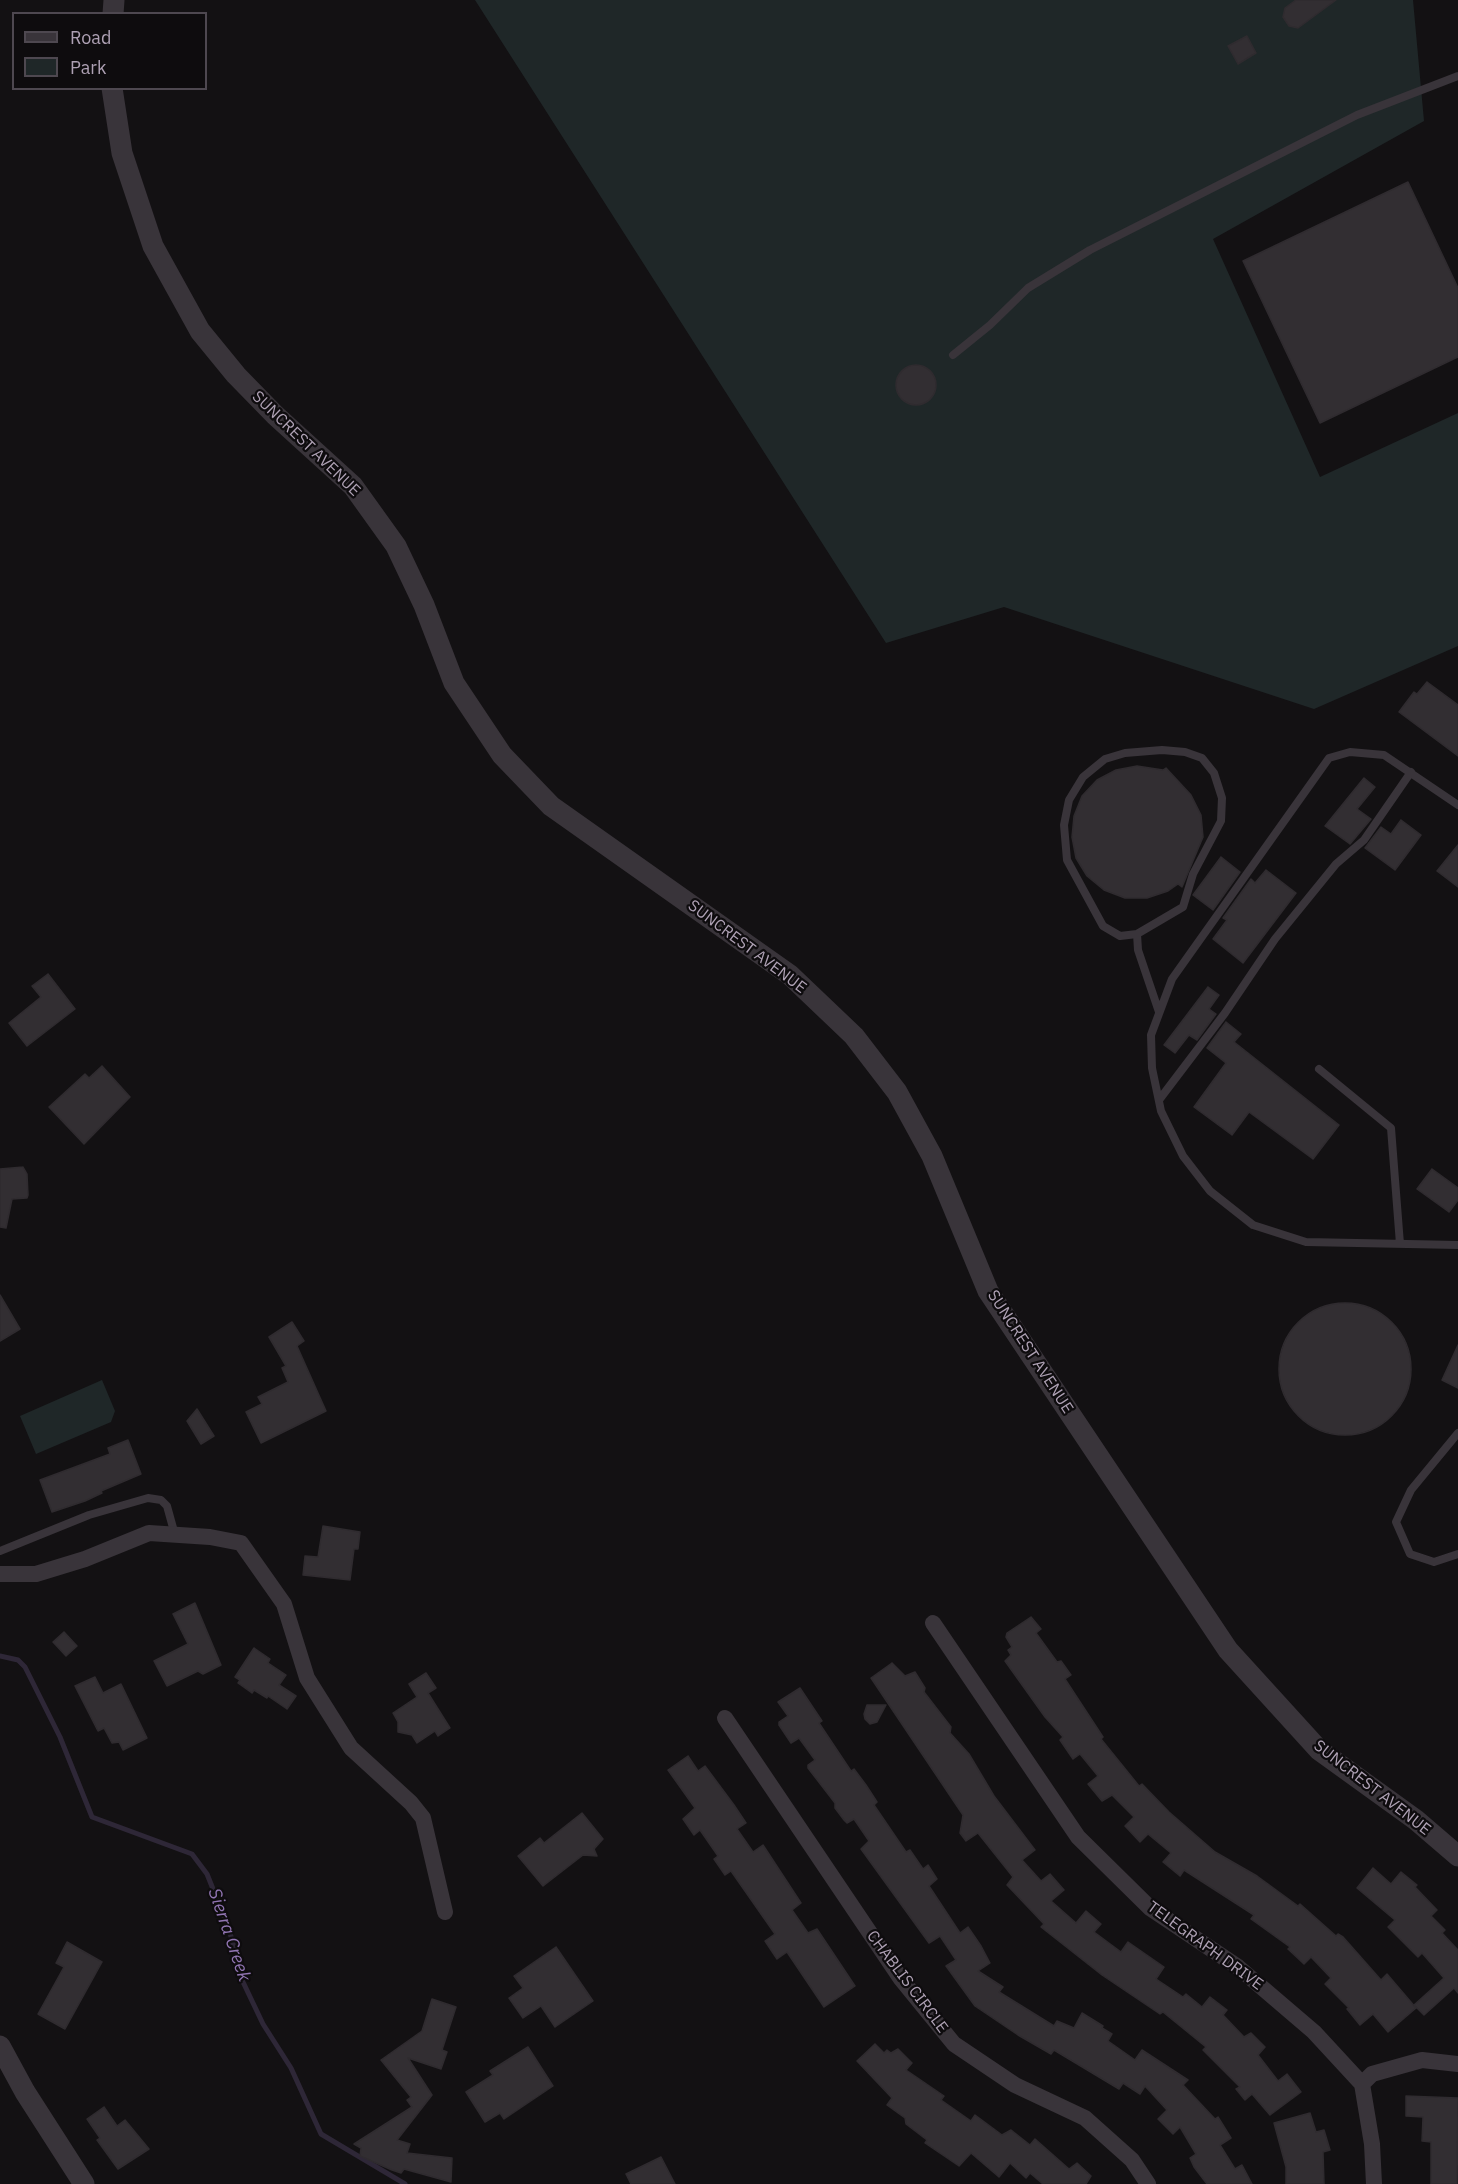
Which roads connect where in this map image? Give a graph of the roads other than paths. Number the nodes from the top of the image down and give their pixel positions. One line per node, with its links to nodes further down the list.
1 (1458, 76): 3 (lane)
2 (112, 90): 19 (street, SUNCREST AVENUE)
3 (953, 355)
4 (1411, 772): 5 (lane); 7 (lane); 9 (lane)
5 (1458, 805)
6 (1137, 934): 6 (lane); 7 (lane)
7 (1159, 1012): 9 (lane)
8 (1319, 1069): 10 (lane)
9 (1159, 1100): 10 (lane)
10 (1400, 1244): 11 (lane)
11 (1458, 1245)
12 (1458, 1433): 15 (lane)
13 (175, 1535): 14 (lane); 16 (street); 20 (street)
14 (0, 1551)
15 (1458, 1554)
16 (0, 1574)
17 (933, 1623): 23 (street, TELEGRAPH DRIVE)
18 (725, 1718): 25 (street, CHABLIS CIRCLE)
19 (1458, 1856)
20 (445, 1912)
21 (0, 2046): 24 (street)
22 (1458, 2064): 23 (street)
23 (1362, 2084): 26 (street)
24 (84, 2184)
25 (1148, 2184)
26 (1374, 2184)

